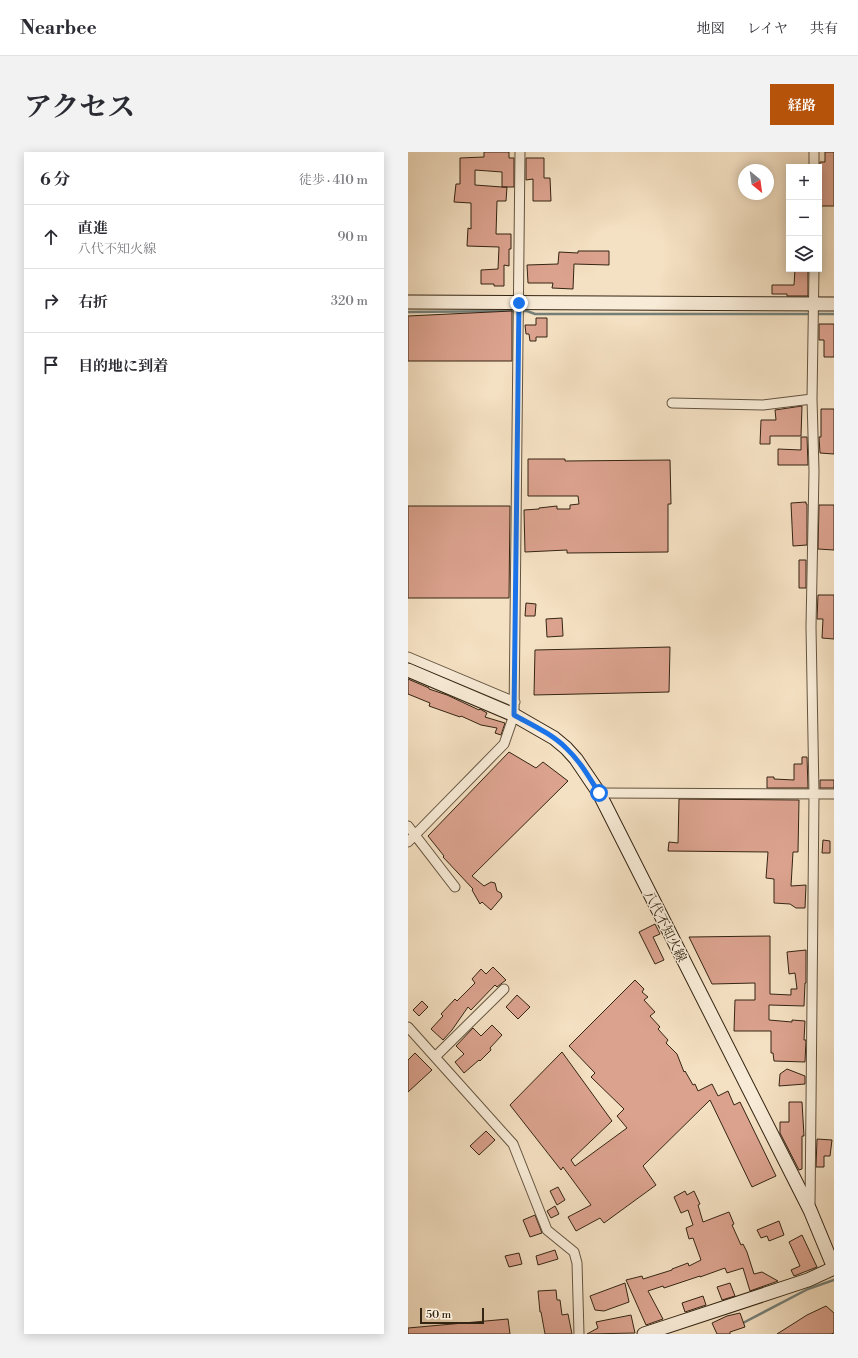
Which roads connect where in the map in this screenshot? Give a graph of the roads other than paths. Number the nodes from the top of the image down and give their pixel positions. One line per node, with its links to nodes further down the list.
1 (520, 152): 6 (street)
2 (814, 152): 3 (street)
3 (814, 164)
4 (814, 272): 8 (street)
5 (408, 302): 6 (main road)
6 (519, 303): 8 (main road); 13 (street)
7 (834, 304): 8 (main road)
8 (813, 311): 9 (street)
9 (812, 399): 10 (street); 16 (street)
10 (672, 403)
11 (408, 657): 13 (street)
12 (408, 670): 14 (main road, 八代不知火線)
13 (515, 702): 14 (street)
14 (514, 715): 15 (main road, 八代不知火線); 19 (street)
15 (599, 793): 16 (street); 25 (main road, 八代不知火線)
16 (814, 794): 17 (street); 25 (street)
17 (834, 794)
18 (408, 826): 19 (street)
19 (415, 834): 20 (street); 21 (street)
20 (408, 842)
21 (455, 887)
22 (504, 989): 24 (street)
23 (408, 1027): 24 (street)
24 (435, 1057): 27 (street)
25 (810, 1210): 26 (main road, 八代不知火線)
26 (834, 1268): 28 (main road)
27 (579, 1334)
28 (644, 1334)

